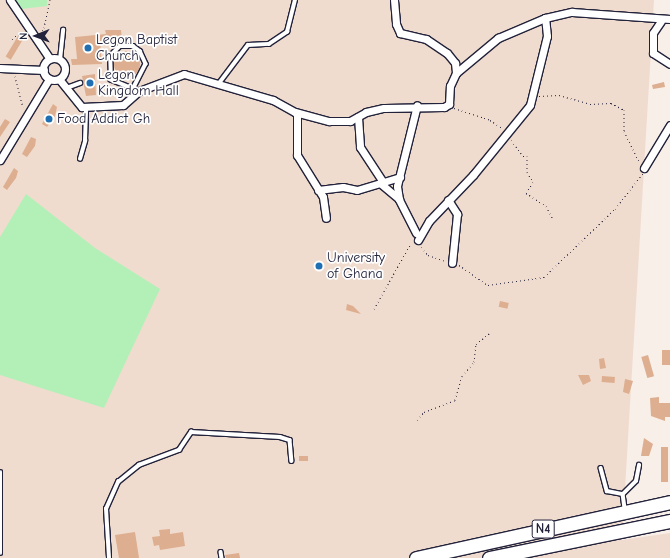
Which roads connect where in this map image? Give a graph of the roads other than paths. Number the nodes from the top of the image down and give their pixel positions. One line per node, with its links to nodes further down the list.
1 (10, 0): 8 (street)
2 (295, 0): 16 (lane)
3 (394, 0): 13 (street)
4 (545, 18): 6 (street); 13 (street); 33 (street)
5 (670, 19): 6 (street)
6 (660, 21): 10 (street)
7 (63, 30): 9 (lane)
8 (50, 59): 9 (street); 12 (street)
9 (60, 60): 15 (street)
10 (670, 64)
11 (0, 68): 12 (street)
12 (44, 70): 14 (street)
13 (456, 73): 20 (street)
14 (49, 79): 15 (street); 25 (street)
15 (59, 79): 18 (street)
16 (220, 82): 19 (street); 22 (street)
17 (80, 83): 18 (lane)
18 (66, 88): 21 (street)
19 (135, 92): 19 (lane); 21 (street)
20 (417, 105): 23 (street); 29 (street)
21 (86, 108): 26 (lane)
22 (297, 113): 23 (street); 31 (street)
23 (358, 117): 30 (street)
24 (670, 125): 28 (street)
25 (2, 151): 27 (street)
26 (80, 159)
27 (0, 160)
28 (644, 168)
29 (400, 177): 30 (street); 32 (street)
30 (381, 183): 31 (street); 32 (street)
31 (318, 190): 34 (street)
32 (399, 199): 33 (street)
33 (448, 200): 35 (street)
34 (326, 218)
35 (452, 263)
36 (292, 461): 47 (lane)
37 (639, 465): 40 (lane)
38 (601, 468): 40 (lane)
39 (0, 472): 45 (lane)
40 (623, 494): 42 (lane)
41 (670, 502): 42 (highway, N4)
42 (625, 512): 49 (highway, N4)
43 (670, 521): 46 (highway, N4)
44 (222, 552): 48 (lane)
45 (0, 553)
46 (493, 557)
47 (109, 558)
48 (222, 558)
49 (416, 558)

